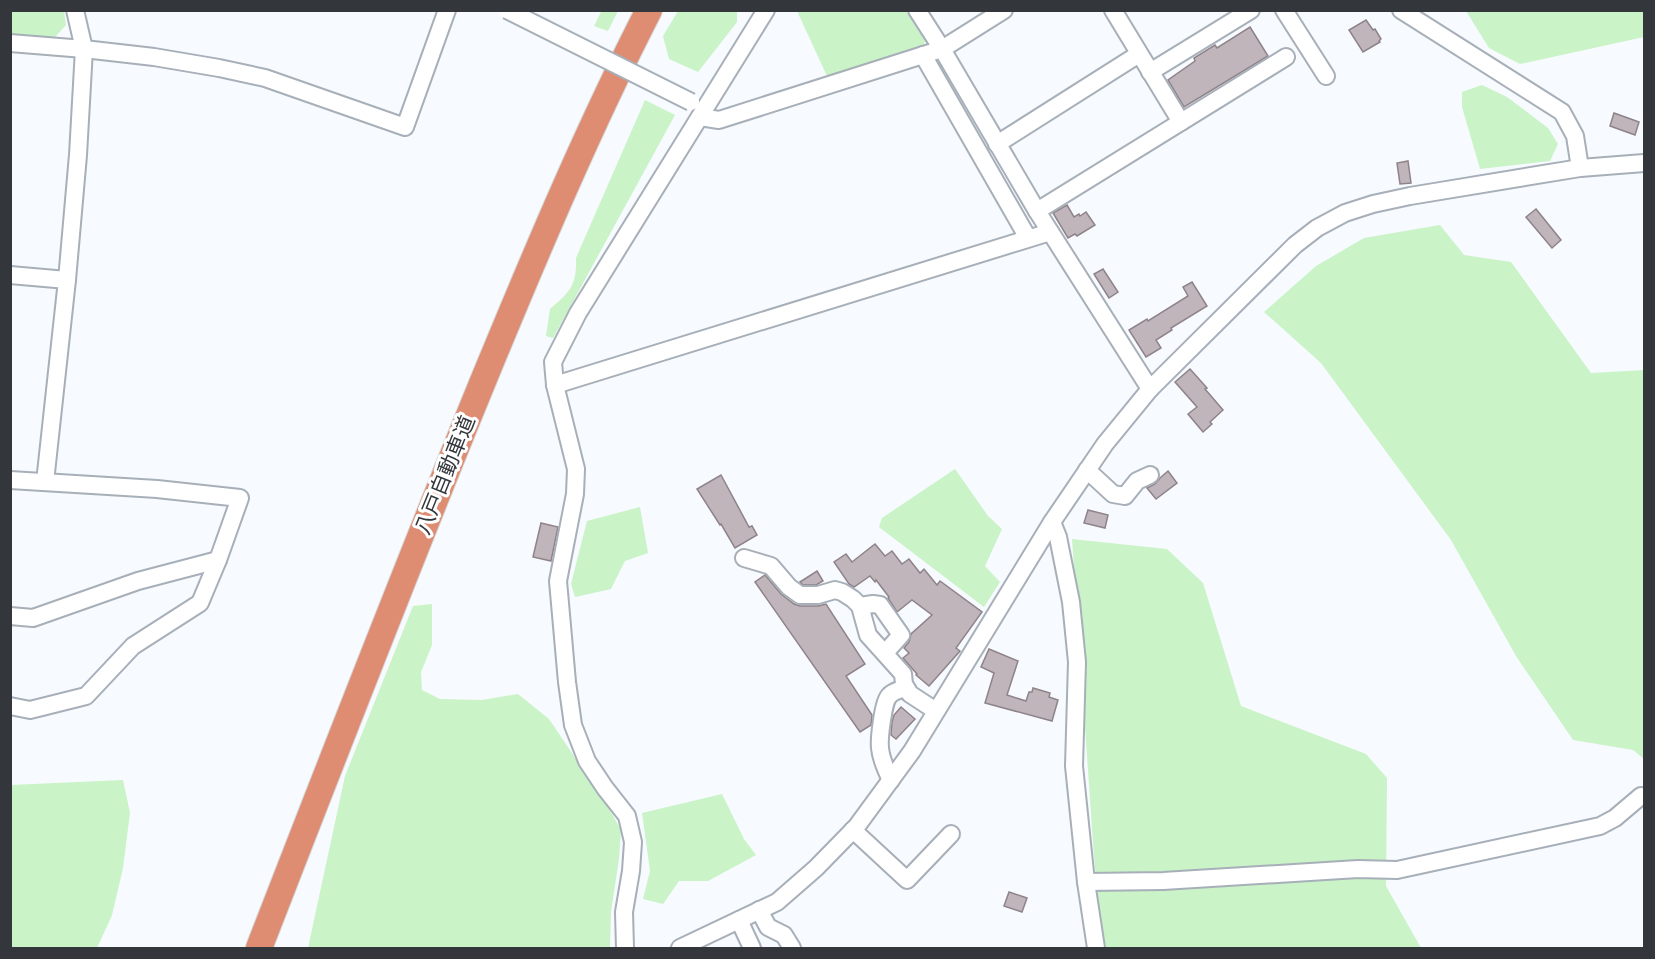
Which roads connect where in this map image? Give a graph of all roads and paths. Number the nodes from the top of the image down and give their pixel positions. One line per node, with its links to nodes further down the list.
1 (75, 10): 13 (street)
2 (447, 10): 13 (street)
3 (507, 10): 20 (street, bridge)
4 (649, 10): 54 (highway, 八戸自動車道)
5 (766, 10): 20 (street)
6 (917, 10): 14 (street)
7 (1005, 10): 14 (street)
8 (1113, 10): 15 (street)
9 (1251, 10): 18 (street)
10 (1284, 10): 19 (street)
11 (1401, 10): 24 (street)
12 (10, 43): 13 (street)
13 (84, 49): 29 (street)
14 (942, 49): 16 (street); 22 (street)
15 (1139, 54): 18 (street); 22 (street)
16 (923, 56): 20 (street); 27 (street)
17 (1287, 57): 21 (street)
18 (1150, 72): 21 (street)
19 (1326, 76)
20 (699, 109): 30 (street)
21 (1180, 122): 25 (street)
22 (997, 144): 25 (street)
23 (1644, 163): 24 (street)
24 (1580, 168): 31 (street)
25 (1037, 211): 26 (street)
26 (1050, 232): 27 (street); 31 (street)
27 (1028, 238): 30 (street)
28 (10, 275): 29 (street)
29 (67, 280): 35 (street)
30 (555, 385): 55 (street)
31 (1150, 389): 32 (street)
32 (1087, 470): 33 (street); 36 (street)
33 (1150, 475)
34 (10, 480): 35 (street)
35 (45, 482): 38 (street)
36 (1052, 522): 46 (street); 51 (street)
37 (744, 558): 39 (street)
38 (218, 560): 40 (street); 45 (street)
39 (860, 606): 41 (street); 42 (street)
40 (10, 616)
41 (890, 621): 42 (street); 43 (street)
42 (868, 635): 43 (street)
43 (885, 653): 44 (street)
44 (906, 688): 46 (street); 47 (street)
45 (10, 706)
46 (936, 711): 47 (street)
47 (891, 780): 49 (street)
48 (1641, 796): 51 (street)
49 (853, 830): 50 (street); 52 (street)
50 (951, 834)
51 (1086, 882): 59 (street)
52 (759, 910): 53 (street); 58 (street)
53 (738, 920): 56 (street); 57 (street)
54 (259, 948)
55 (625, 948)
56 (680, 948)
57 (752, 948)
58 (792, 948)
59 (1096, 948)

